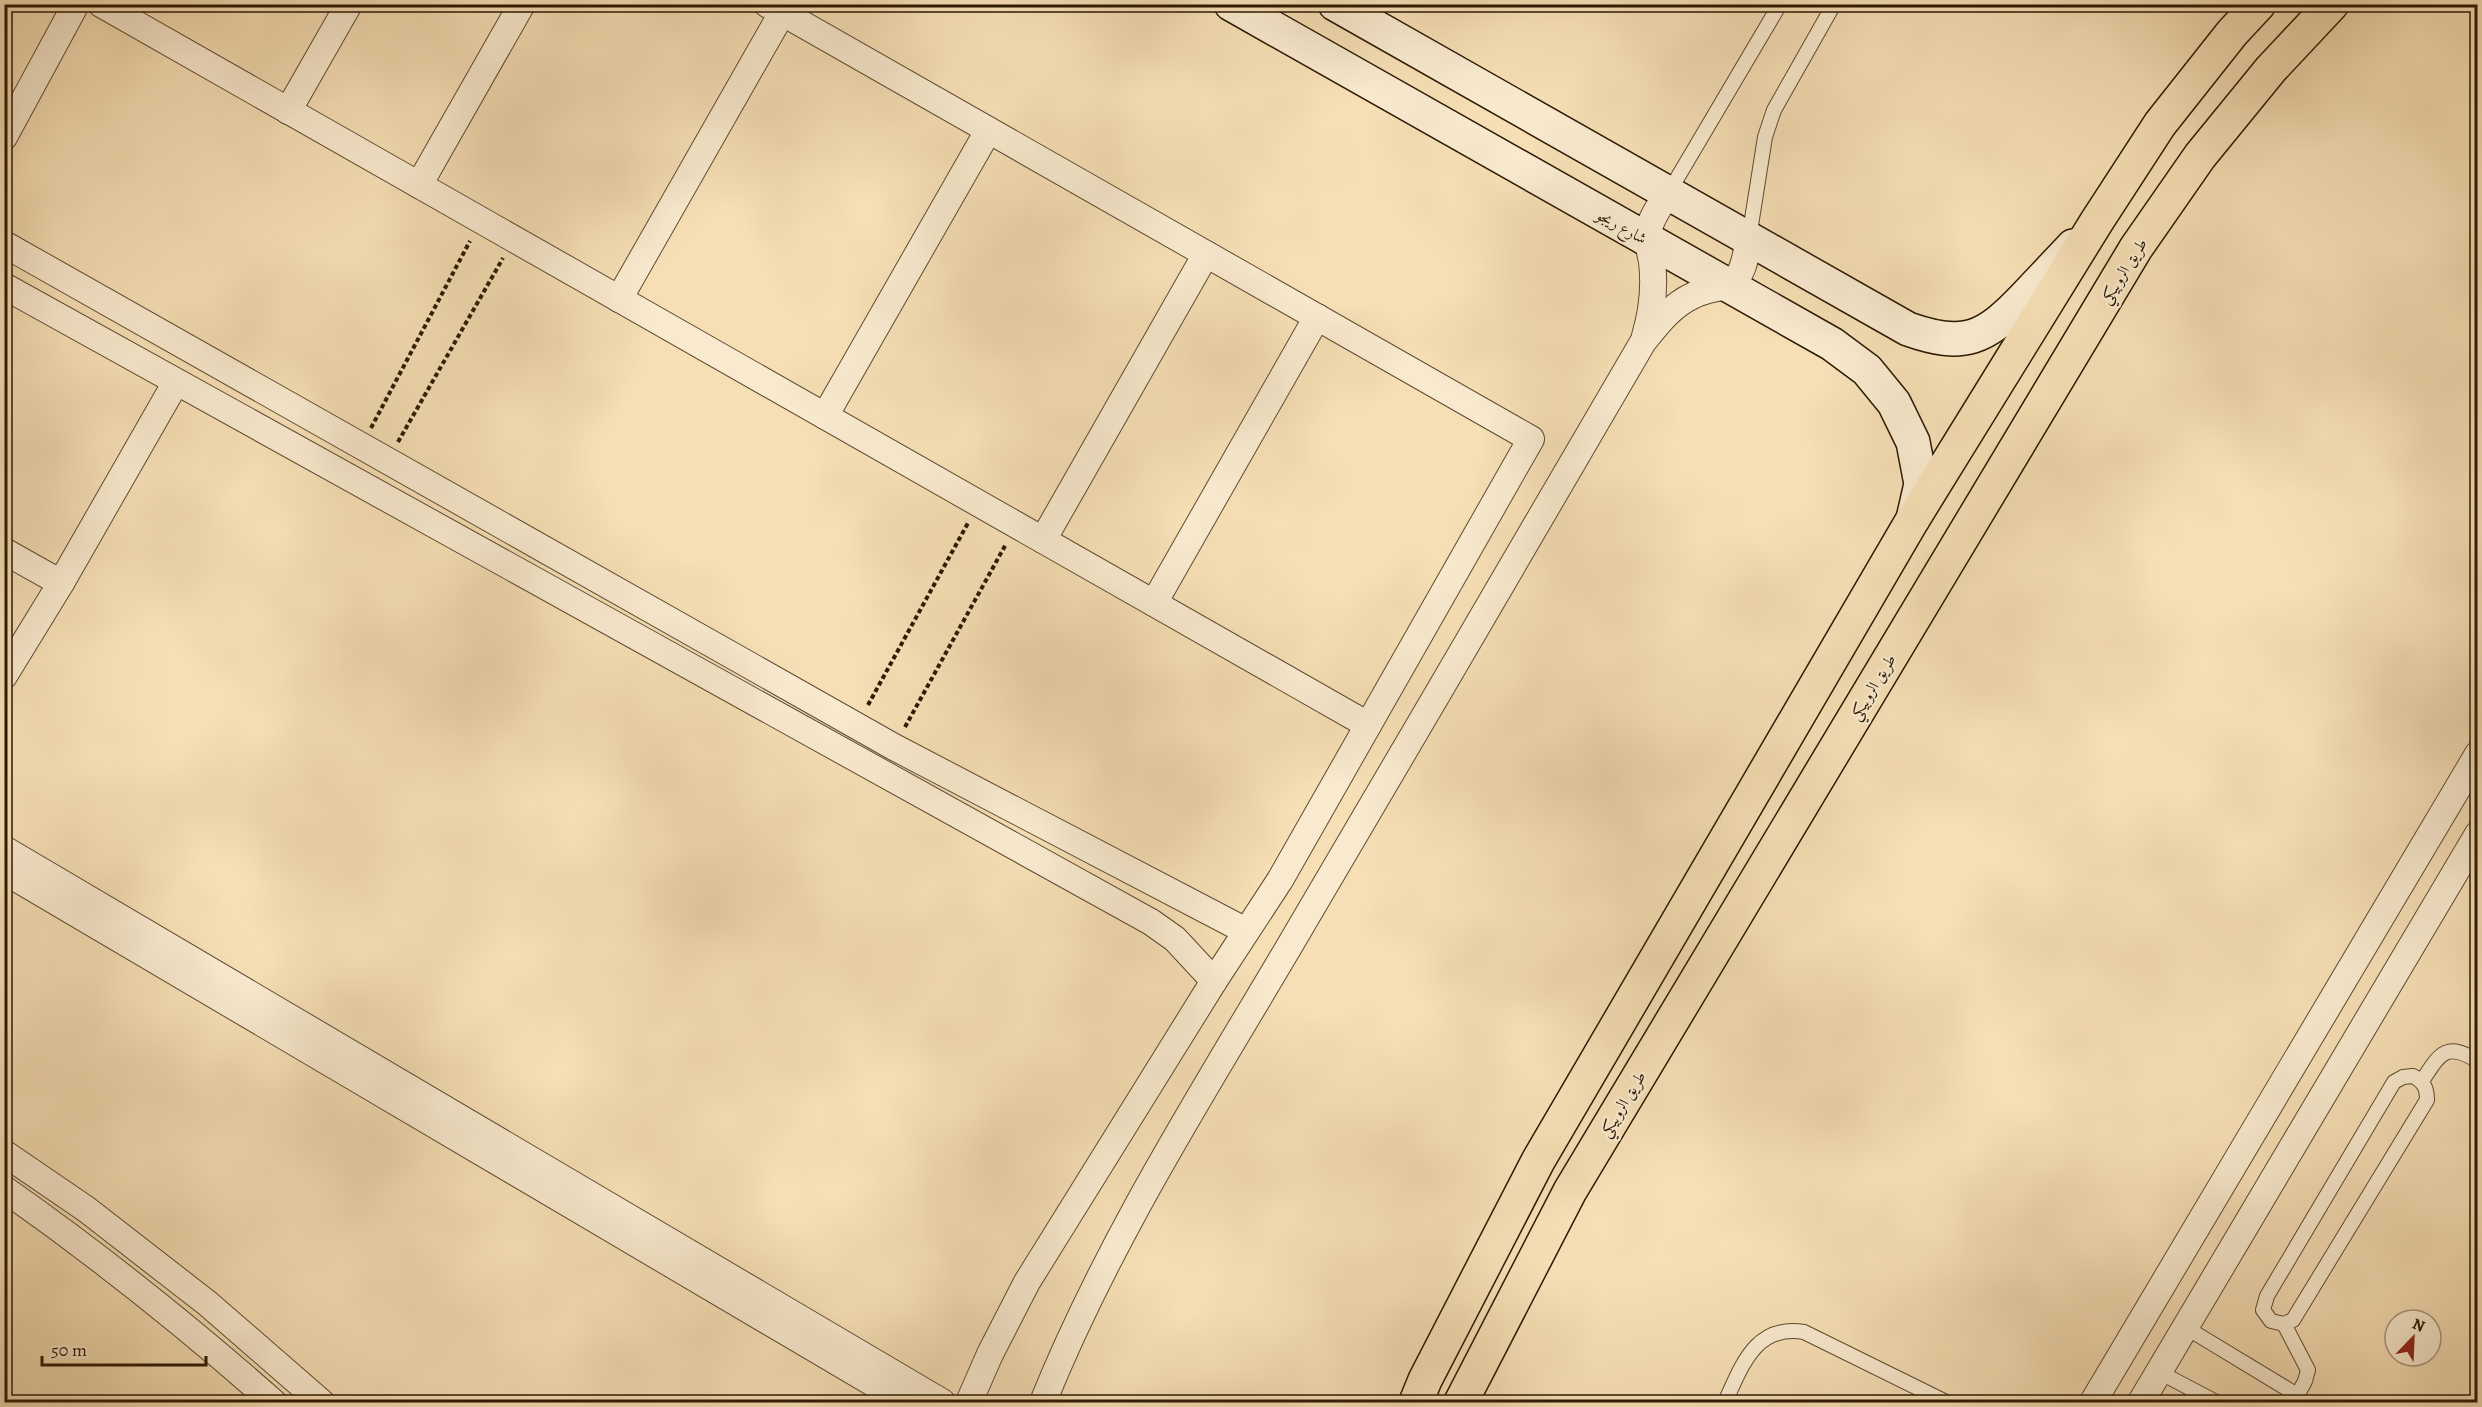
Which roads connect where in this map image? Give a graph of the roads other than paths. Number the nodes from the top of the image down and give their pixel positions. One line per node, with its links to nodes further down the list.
1 (76, 4): 14 (street)
2 (100, 4): 12 (street)
3 (349, 4): 12 (street)
4 (522, 4): 15 (street)
5 (1231, 4): 19 (main road, شارع ريجو)
6 (1335, 4): 16 (main road)
7 (1780, 4): 16 (lane)
8 (1834, 4): 18 (lane)
9 (2259, 4): 17 (main road)
10 (2332, 4): 61 (main road, طريق الروبيكي)
11 (775, 9): 13 (street); 24 (street)
12 (288, 111): 15 (street)
13 (988, 130): 21 (street); 28 (street)
14 (4, 137)
15 (419, 185): 24 (street)
16 (1669, 192): 18 (main road); 19 (street)
17 (2097, 221): 18 (main road); 29 (main road)
18 (1749, 238): 22 (street)
19 (1648, 241): 22 (main road, شارع ريجو); 26 (street)
20 (4, 244): 34 (street)
21 (1206, 254): 25 (street); 30 (street)
22 (1728, 285): 26 (street); 29 (main road, شارع ريجو)
23 (4, 286): 27 (street)
24 (619, 299): 28 (street)
25 (1317, 317): 33 (street); 37 (street)
26 (1643, 342): 59 (street)
27 (176, 382): 32 (street); 36 (street)
28 (825, 416): 30 (street)
29 (1913, 519): 60 (main road)
30 (1043, 540): 33 (street)
31 (4, 551): 32 (street)
32 (61, 583): 35 (street)
33 (1154, 603): 37 (street)
34 (727, 653): 36 (street); 42 (street)
35 (4, 676)
36 (714, 680): 43 (street)
37 (1368, 725): 42 (street)
38 (2477, 756): 49 (street)
39 (2478, 834): 51 (street)
40 (4, 849): 48 (street)
41 (4, 871): 48 (street)
42 (1246, 932): 43 (street)
43 (1214, 981): 58 (street)
44 (2478, 1061): 45 (lane)
45 (2422, 1081): 50 (lane); 50 (lane)
46 (4, 1153): 55 (street)
47 (4, 1189): 54 (street)
48 (646, 1238): 56 (street); 57 (street)
49 (2145, 1313): 51 (street); 64 (street)
50 (2284, 1324): 53 (lane)
51 (2183, 1331): 52 (street); 53 (lane)
52 (2159, 1372): 65 (street); 66 (lane)
53 (2298, 1399)
54 (273, 1402)
55 (321, 1402)
56 (905, 1402)
57 (942, 1402)
58 (969, 1402)
59 (1042, 1402)
60 (1416, 1402)
61 (1461, 1402)
62 (1725, 1402): 63 (lane)
63 (1946, 1402)
64 (2092, 1402)
65 (2140, 1402)
66 (2216, 1402)

